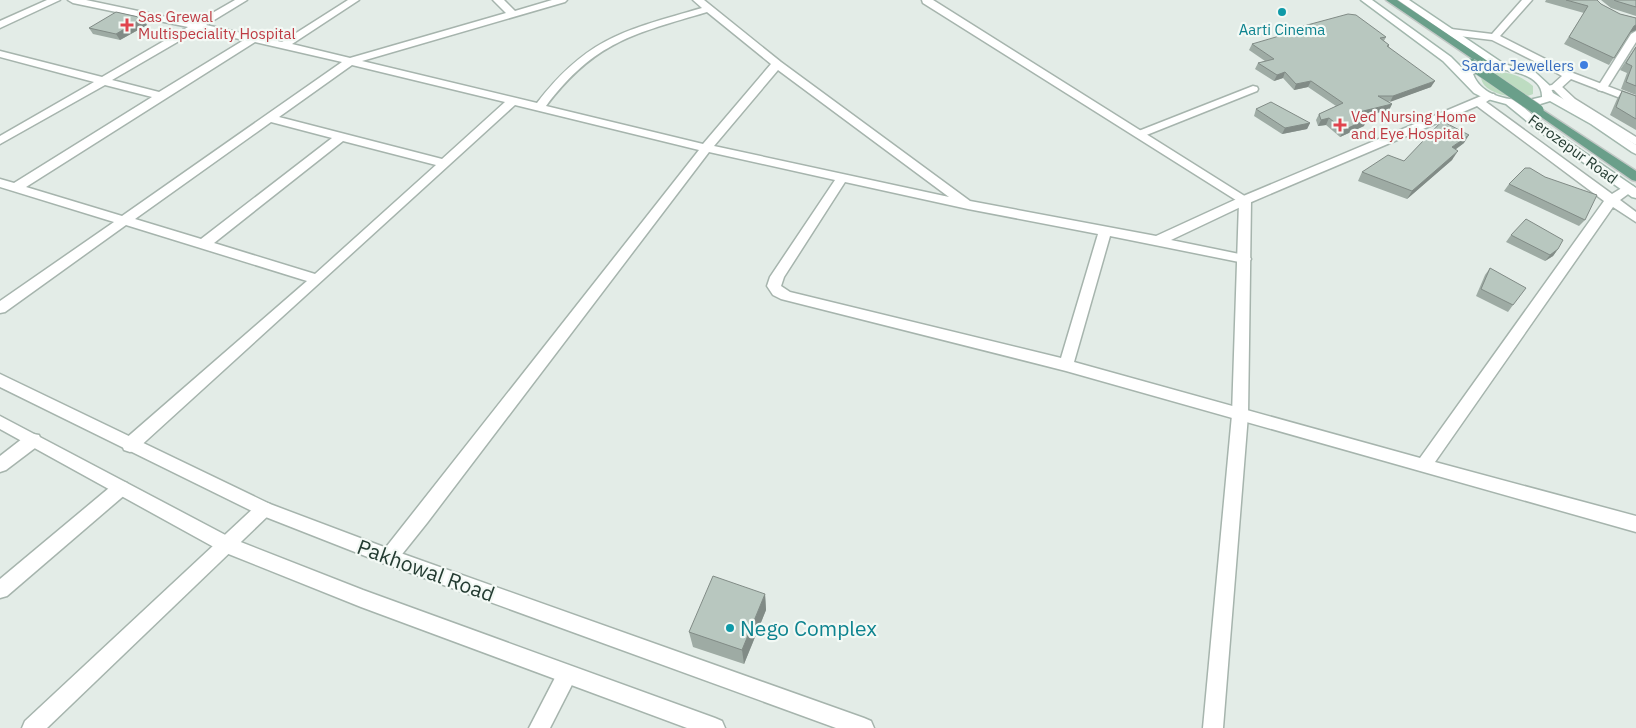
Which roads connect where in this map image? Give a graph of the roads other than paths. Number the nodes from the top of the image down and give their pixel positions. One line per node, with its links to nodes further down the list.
1 (54, 0): 16 (street)
2 (73, 0): 17 (street)
3 (242, 0): 17 (street)
4 (354, 0): 22 (street)
5 (498, 0): 15 (street)
6 (562, 0): 15 (street)
7 (698, 0): 14 (street)
8 (926, 0): 45 (street)
9 (1366, 0): 32 (street)
10 (1380, 0): 56 (main road, Ferozepur Road, bridge)
11 (1390, 0): 52 (main road)
12 (1403, 0): 18 (street)
13 (1527, 0): 20 (street)
14 (709, 9): 26 (street); 43 (street)
15 (513, 14): 25 (street)
16 (0, 26)
17 (197, 26): 21 (street); 33 (street)
18 (1451, 32): 20 (street); 29 (street)
19 (1636, 34): 34 (street)
20 (1494, 37): 27 (street)
21 (254, 38): 22 (street); 37 (street)
22 (284, 45): 25 (street)
23 (0, 54): 24 (street)
24 (15, 58): 28 (street); 33 (street)
25 (352, 61): 41 (street); 44 (street)
26 (776, 64): 49 (street); 59 (street)
27 (1546, 64): 30 (street); 31 (street)
28 (0, 66)
29 (1500, 66): 30 (street); 32 (street)
30 (1512, 69): 36 (street)
31 (1569, 75): 34 (street); 36 (street)
32 (1468, 79): 38 (street)
33 (103, 81): 37 (street); 47 (street)
34 (1602, 88): 40 (street)
35 (1253, 89): 45 (street)
36 (1550, 90): 42 (street); 48 (street); 50 (street, Ferozepur Road)
37 (161, 96): 55 (street)
38 (1490, 96): 39 (street); 42 (street)
39 (1478, 101): 57 (street); 58 (street)
40 (1636, 101)
41 (512, 102): 43 (street); 51 (street)
42 (1510, 102): 56 (street, Ferozepur Road)
43 (539, 108): 49 (street)
44 (272, 118): 46 (street); 61 (street)
45 (1140, 134): 57 (street)
46 (341, 137): 51 (street); 64 (street)
47 (0, 141)
48 (1636, 142)
49 (706, 148): 53 (street); 80 (street)
50 (1636, 150)
51 (444, 163): 66 (street)
52 (1636, 165)
53 (842, 178): 59 (street); 68 (street)
54 (0, 183): 55 (street)
55 (17, 187): 61 (street)
56 (1634, 187): 58 (street)
57 (1245, 200): 63 (street); 65 (street)
58 (1611, 200): 60 (street); 75 (street)
59 (968, 205): 62 (street)
60 (1636, 218)
61 (126, 220): 64 (street); 67 (street)
62 (1105, 231): 63 (street); 68 (street)
63 (1157, 240): 65 (street)
64 (204, 244): 66 (street)
65 (1244, 259): 70 (street)
66 (317, 279): 73 (street)
67 (0, 308)
68 (1066, 365): 70 (street)
69 (0, 380): 73 (street, Pakhowal Road)
70 (1240, 415): 75 (street); 87 (street)
71 (0, 422): 72 (street)
72 (33, 440): 74 (street); 76 (street)
73 (130, 445): 77 (street, Pakhowal Road)
74 (0, 465)
75 (1423, 466): 78 (street)
76 (122, 488): 79 (street); 81 (street)
77 (264, 509): 79 (street); 80 (street, Pakhowal Road)
78 (1636, 524)
79 (227, 545): 82 (street); 83 (street)
80 (389, 557): 86 (street, Pakhowal Road)
81 (0, 590)
82 (567, 675): 84 (street); 85 (street)
83 (32, 728)
84 (539, 728)
85 (715, 728)
86 (864, 728)
87 (1213, 728)

